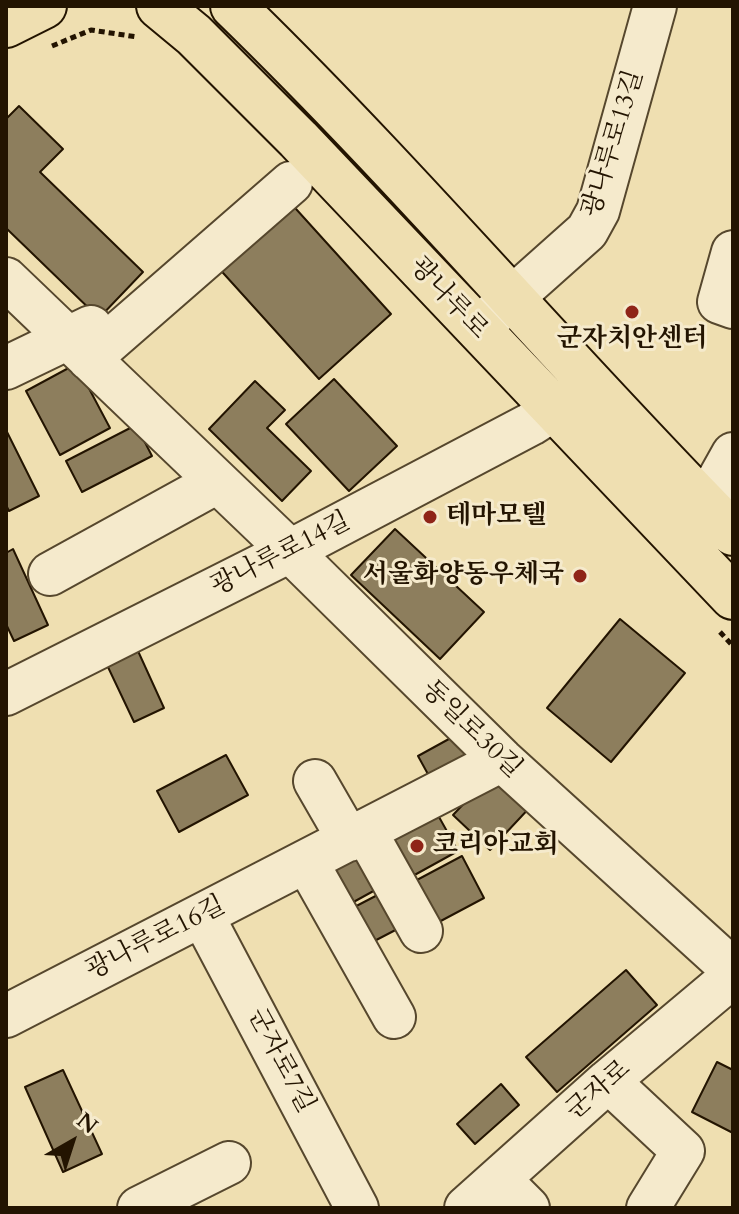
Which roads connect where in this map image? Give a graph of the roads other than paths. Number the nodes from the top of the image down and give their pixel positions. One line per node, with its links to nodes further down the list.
1 (44, 6): 5 (main road)
2 (159, 6): 11 (main road, 광나루로)
3 (233, 6): 9 (main road, 광나루로)
4 (655, 6): 9 (street, 광나루로13길)
5 (6, 25)
6 (291, 183): 12 (street)
7 (733, 252): 10 (street)
8 (6, 279): 12 (street, 동일로30길)
9 (511, 298): 11 (street, 광나루로13길); 17 (main road, 광나루로)
10 (733, 307)
11 (477, 330): 14 (main road, 광나루로)
12 (77, 348): 13 (street); 16 (street, 동일로30길)
13 (6, 368)
14 (553, 410): 18 (main road, 광나루로); 19 (street, 광나루로14길)
15 (733, 454): 17 (street)
16 (217, 482): 19 (street, 동일로30길); 20 (street)
17 (719, 518): 18 (street)
18 (674, 537): 21 (main road, 광나루로)
19 (290, 551): 22 (street, 광나루로14길); 23 (street, 동일로30길)
20 (50, 574)
21 (733, 597)
22 (6, 694)
23 (502, 760): 25 (street, 광나루로16길); 29 (street, 동일로30길)
24 (315, 781): 25 (street)
25 (357, 835): 26 (street, 광나루로16길); 28 (street)
26 (306, 861): 27 (street, 광나루로16길); 31 (street)
27 (202, 915): 30 (street, 광나루로16길); 36 (street, 군자로7길)
28 (421, 931)
29 (733, 973): 32 (street, 군자로)
30 (6, 1016)
31 (394, 1017)
32 (608, 1081): 34 (street, 군자로); 39 (street)
33 (229, 1163): 35 (street)
34 (499, 1179): 37 (street, 군자로); 38 (street)
35 (139, 1208)
36 (357, 1208)
37 (466, 1208)
38 (528, 1208)
39 (648, 1208)

